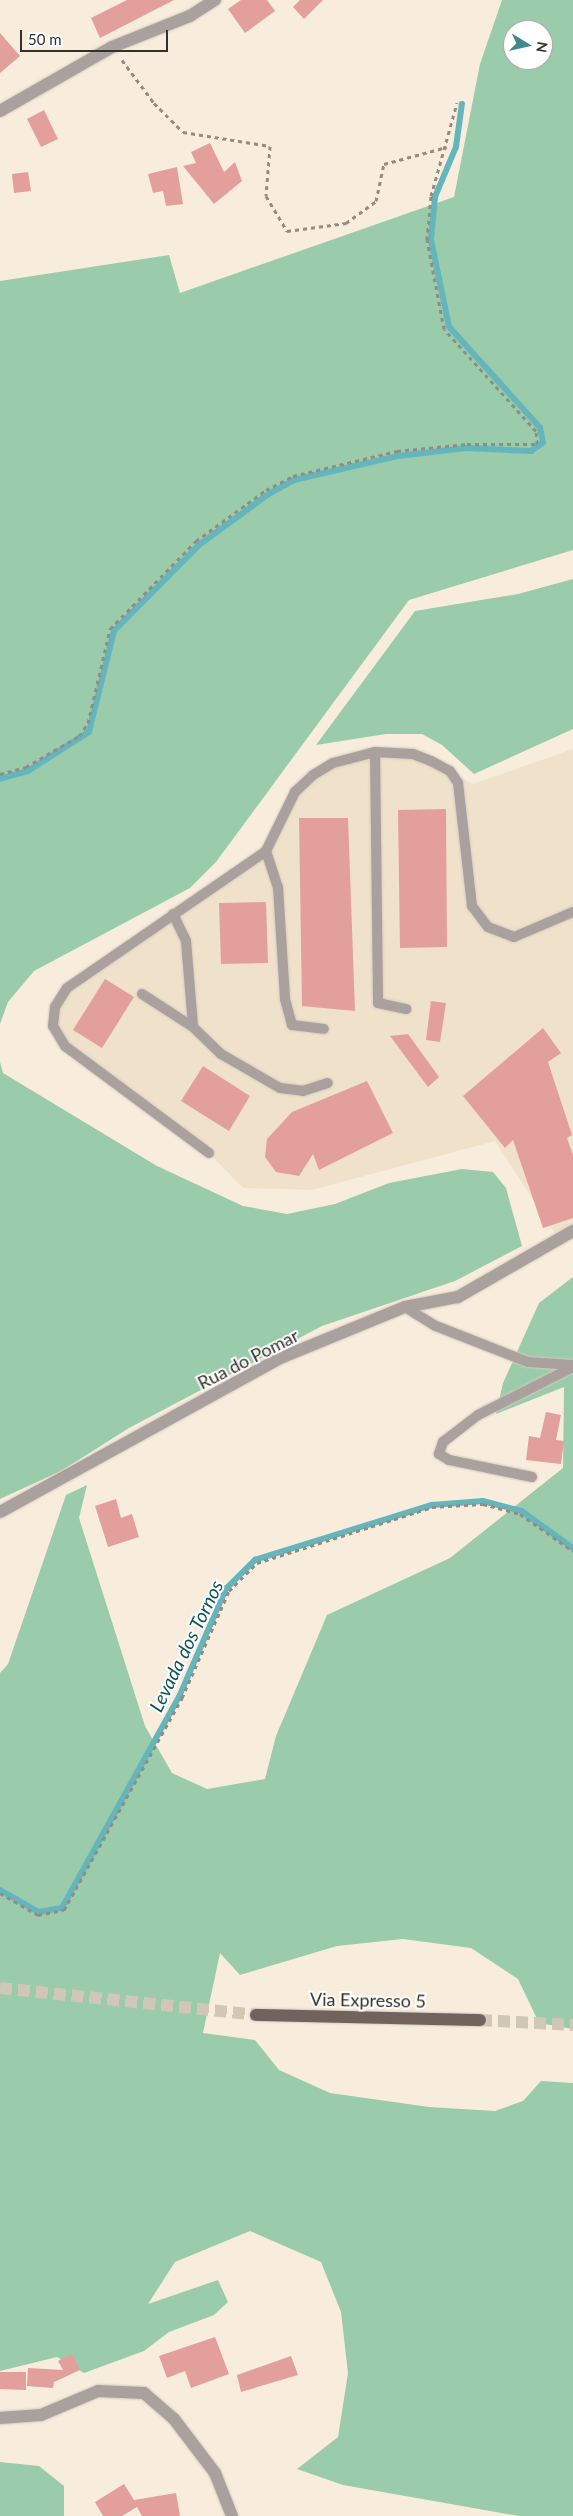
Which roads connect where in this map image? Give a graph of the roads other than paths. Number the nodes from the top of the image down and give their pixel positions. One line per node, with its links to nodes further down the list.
1 (214, 0): 2 (street)
2 (0, 111)
3 (376, 752): 4 (lane); 5 (lane); 8 (lane)
4 (266, 851): 6 (lane); 10 (lane)
5 (573, 912)
6 (173, 914): 9 (lane); 12 (lane)
7 (142, 994): 9 (lane)
8 (406, 1009)
9 (193, 1027): 11 (lane)
10 (324, 1029)
11 (328, 1083)
12 (208, 1153)
13 (573, 1230): 14 (street, Rua do Pomar)
14 (405, 1307): 15 (lane); 17 (street, Rua do Pomar)
15 (573, 1366): 16 (lane)
16 (532, 1477)
17 (0, 1512)
18 (256, 2015): 19 (main road, Via Expresso 5)
19 (480, 2020)
20 (0, 2418): 21 (street)
21 (232, 2516)

